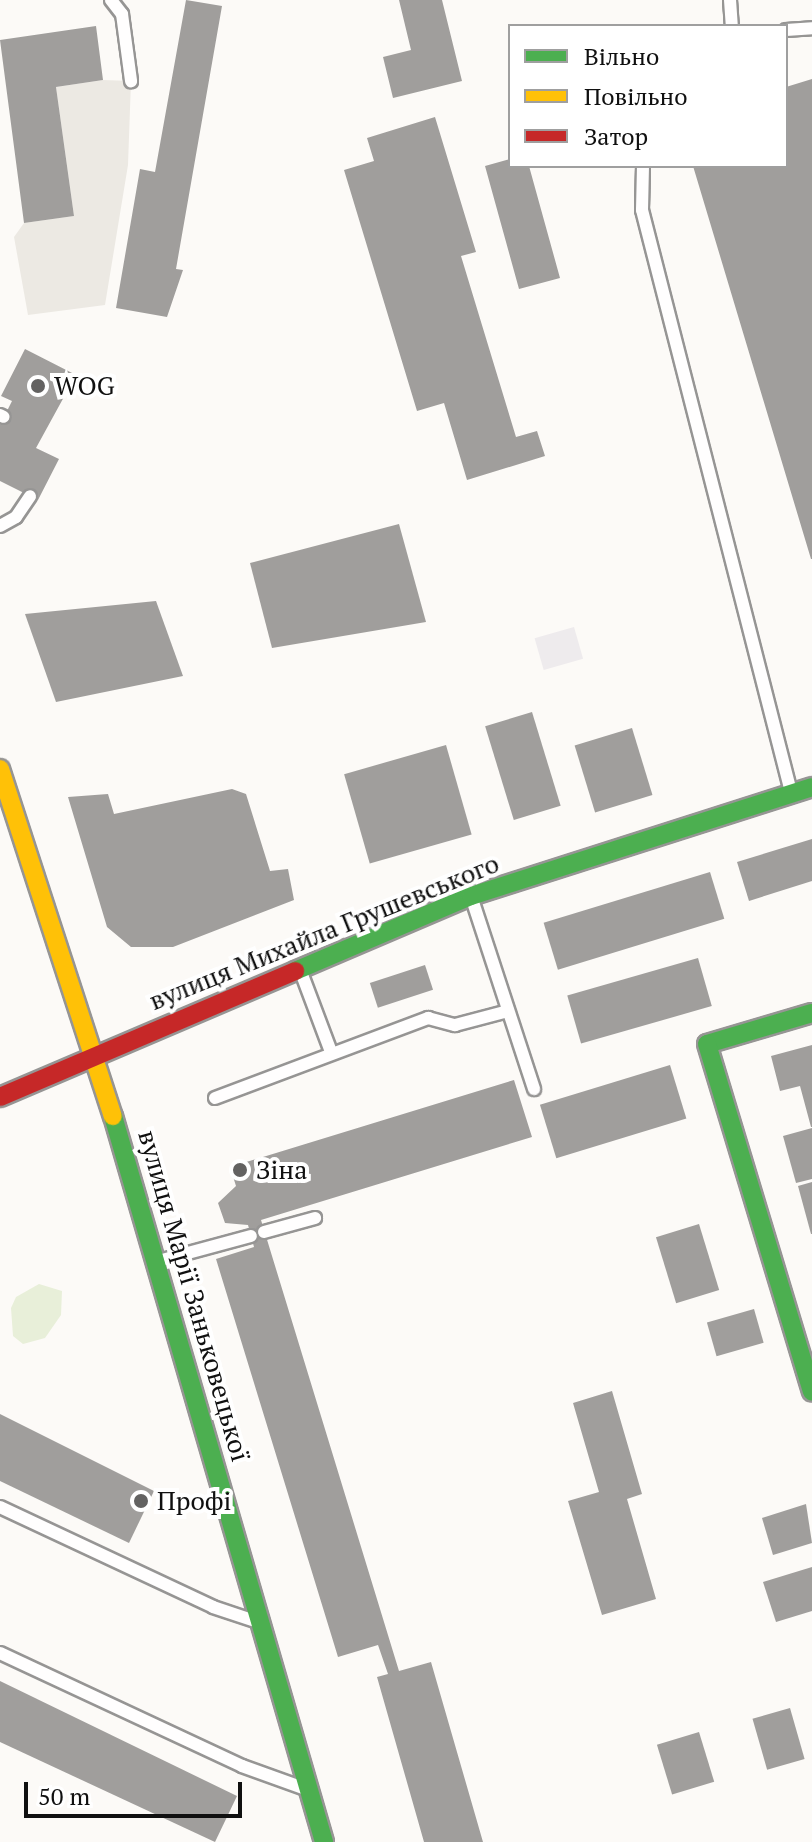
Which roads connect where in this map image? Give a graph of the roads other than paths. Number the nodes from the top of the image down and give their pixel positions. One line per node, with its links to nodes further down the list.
1 (111, 0): 6 (lane)
2 (730, 0): 3 (lane)
3 (732, 24)
4 (812, 28): 5 (lane)
5 (788, 30)
6 (131, 81)
7 (643, 168): 12 (lane)
8 (30, 496): 9 (lane)
9 (0, 526)
10 (0, 769): 18 (street, вулиця Марії Заньковецької)
11 (812, 787): 12 (street, вулиця Михайла Грушевського)
12 (791, 794): 13 (street, вулиця Михайла Грушевського)
13 (471, 896): 14 (street, вулиця Михайла Грушевського); 15 (lane)
14 (299, 966): 17 (lane); 18 (street, вулиця Михайла Грушевського)
15 (508, 1011): 17 (lane); 19 (lane)
16 (812, 1013): 24 (street)
17 (331, 1052): 21 (lane)
18 (92, 1055): 20 (street, вулиця Михайла Грушевського); 23 (street, вулиця Марії Заньковецької)
19 (534, 1089)
20 (0, 1097)
21 (215, 1098)
22 (315, 1218): 23 (lane)
23 (158, 1262): 26 (street, вулиця Марії Заньковецької)
24 (812, 1392)
25 (0, 1507): 26 (lane)
26 (261, 1623): 28 (street, вулиця Марії Заньковецької)
27 (0, 1653): 28 (lane)
28 (310, 1791): 29 (street, вулиця Марії Заньковецької)
29 (324, 1842)

